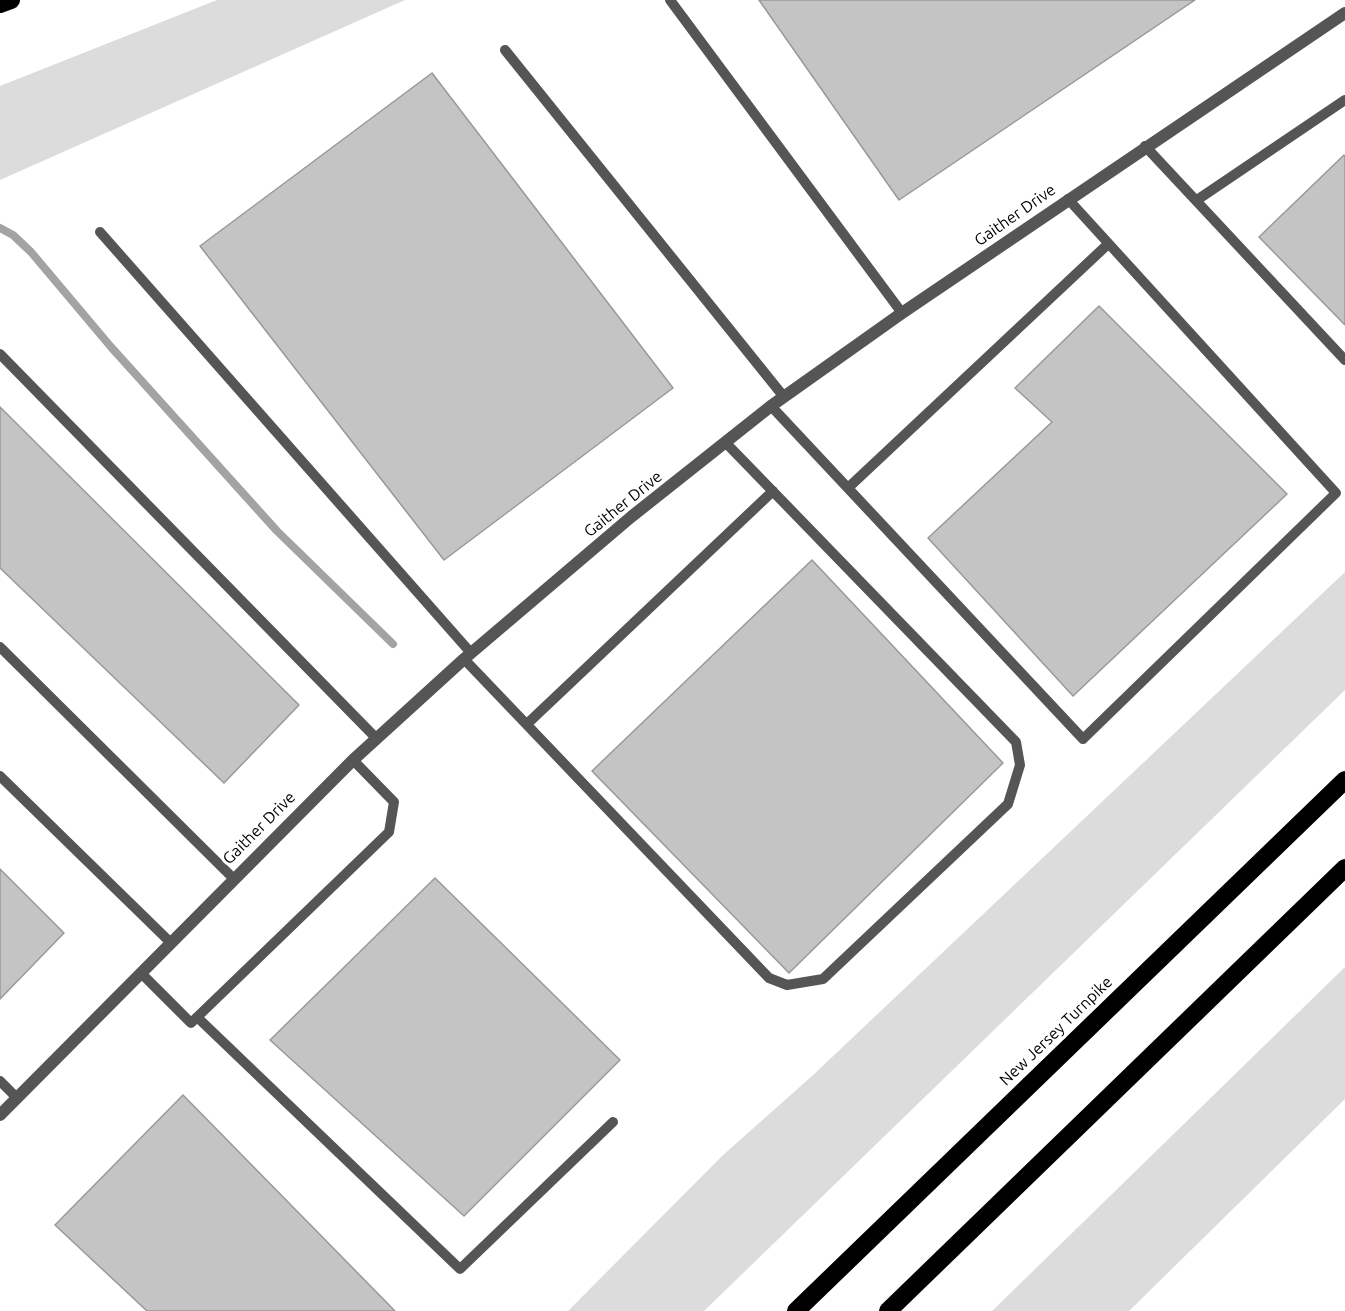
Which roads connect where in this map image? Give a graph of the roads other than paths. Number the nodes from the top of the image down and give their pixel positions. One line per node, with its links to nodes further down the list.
1 (11, 0): 3 (highway)
2 (670, 0): 12 (lane)
3 (0, 4)
4 (1345, 13): 7 (street, Gaither Drive)
5 (505, 50): 15 (lane)
6 (1345, 100): 9 (lane)
7 (1145, 146): 8 (street, Gaither Drive); 9 (lane)
8 (1068, 199): 11 (lane); 12 (street, Gaither Drive)
9 (1197, 200): 14 (lane)
10 (100, 232): 21 (lane)
11 (1107, 244): 18 (lane); 18 (lane)
12 (902, 313): 15 (street, Gaither Drive)
13 (0, 354): 23 (lane)
14 (1345, 360)
15 (784, 397): 16 (street, Gaither Drive)
16 (771, 406): 17 (street, Gaither Drive); 18 (lane)
17 (725, 442): 19 (lane); 21 (street, Gaither Drive)
18 (849, 487)
19 (773, 491): 22 (lane); 22 (lane)
20 (0, 647): 28 (lane)
21 (468, 656): 22 (lane); 23 (street, Gaither Drive)
22 (526, 724)
23 (376, 738): 24 (street, Gaither Drive)
24 (353, 760): 28 (street, Gaither Drive); 31 (lane)
25 (0, 776): 29 (lane)
26 (1345, 780): 36 (highway, New Jersey Turnpike)
27 (1345, 868): 37 (highway)
28 (233, 878): 29 (street, Gaither Drive)
29 (170, 942): 30 (street, Gaither Drive)
30 (141, 973): 31 (lane); 33 (street, Gaither Drive)
31 (197, 1017): 35 (lane)
32 (0, 1081): 33 (lane)
33 (17, 1098): 34 (street, Gaither Drive)
34 (0, 1115)
35 (613, 1122)
36 (796, 1311)
37 (888, 1311)

